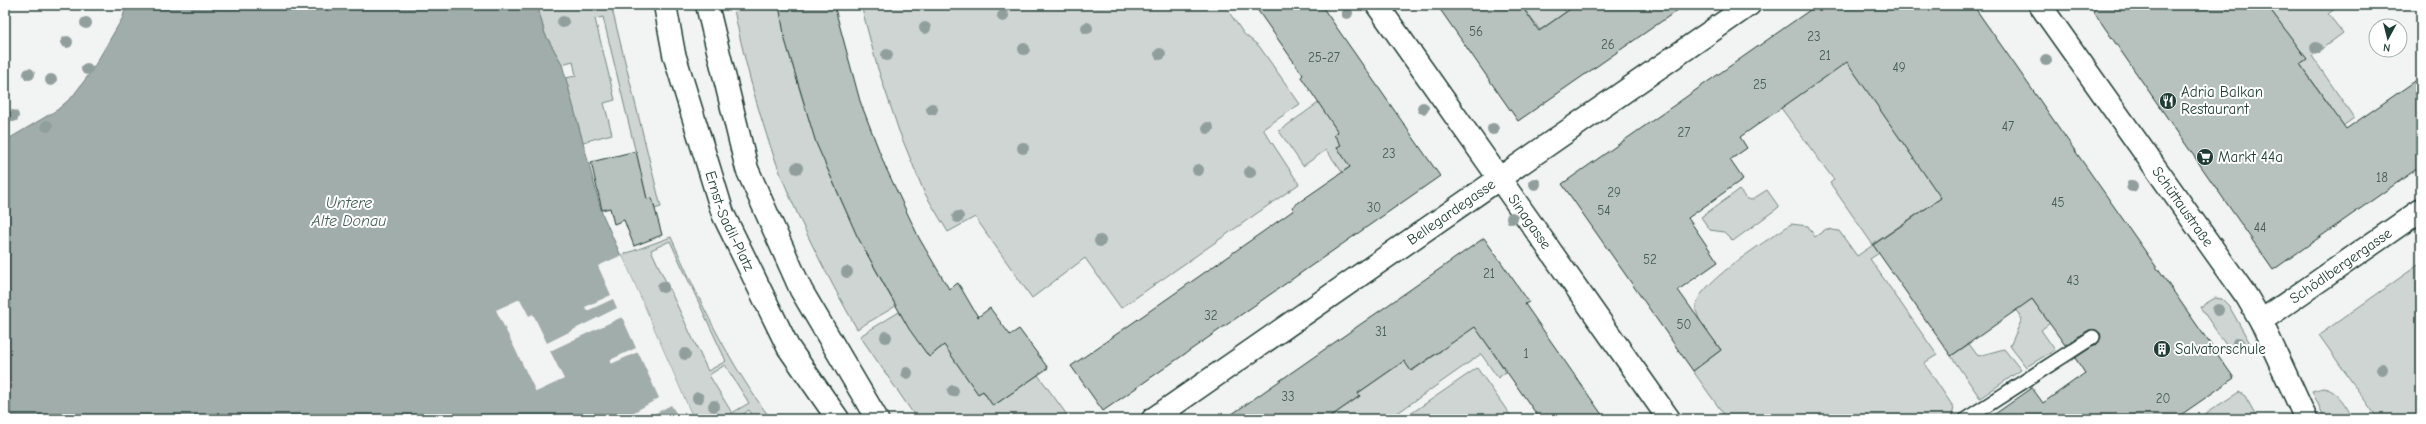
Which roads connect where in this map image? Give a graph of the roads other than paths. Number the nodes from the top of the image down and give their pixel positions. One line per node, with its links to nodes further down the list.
1 (665, 5): 10 (street, Ernst-Sadil-Platz)
2 (708, 5): 11 (street)
3 (1377, 5): 6 (street, Sinagasse)
4 (1749, 5): 6 (street, Bellegardegasse)
5 (2040, 5): 8 (street, Schüttaustraße)
6 (1500, 178): 12 (street, Bellegardegasse); 13 (street, Sinagasse)
7 (2421, 210): 8 (street, Schödlbergergasse)
8 (2261, 321): 15 (street, Schüttaustraße)
9 (2093, 337): 14 (lane)
10 (838, 419)
11 (877, 419)
12 (1153, 419)
13 (1669, 419)
14 (1966, 419)
15 (2306, 419)

